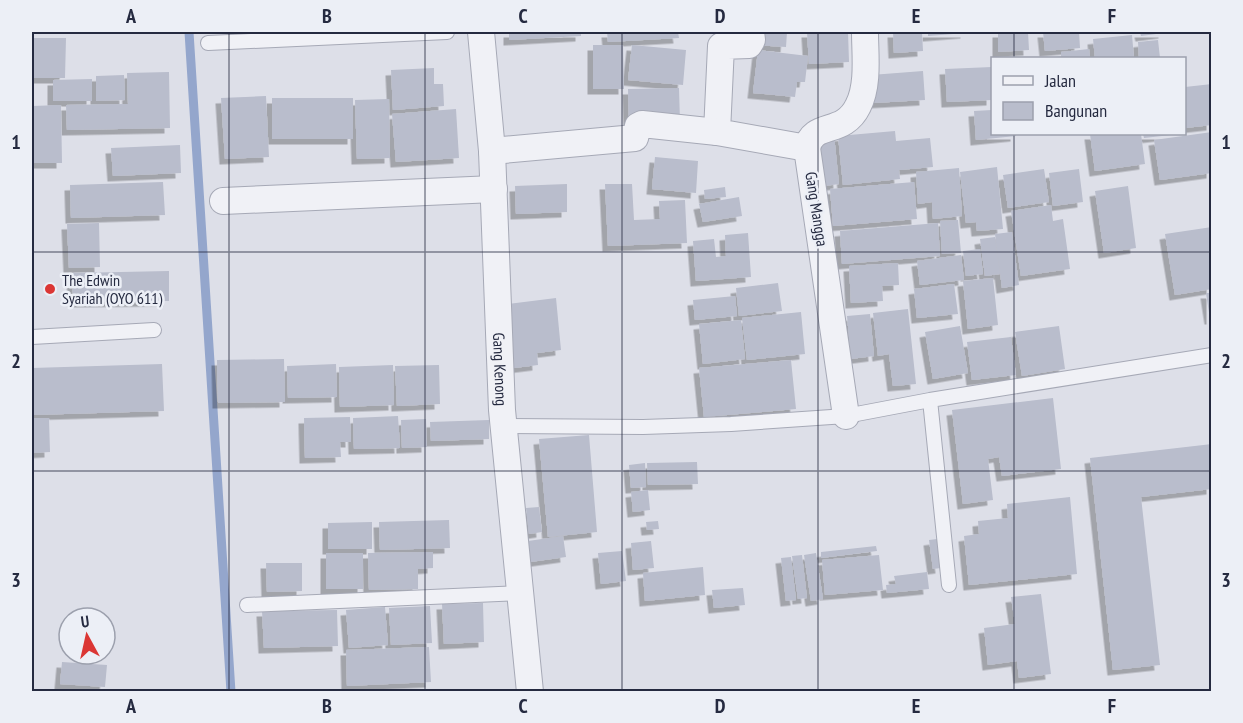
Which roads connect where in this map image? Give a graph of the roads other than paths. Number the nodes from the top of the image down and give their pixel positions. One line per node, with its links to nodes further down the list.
1 (447, 32): 5 (lane)
2 (751, 32): 6 (street)
3 (865, 32): 7 (street, Gang Mangga)
4 (482, 38): 8 (street, Gang Kenong)
5 (208, 43)
6 (717, 132): 7 (street); 8 (street)
7 (807, 148): 15 (street, Gang Mangga)
8 (492, 151): 9 (street, Gang Kenong)
9 (494, 189): 10 (street); 16 (street, Gang Kenong)
10 (223, 201)
11 (154, 330): 12 (lane)
12 (32, 337)
13 (1212, 355): 14 (lane)
14 (930, 399): 15 (lane); 17 (lane)
15 (846, 416): 16 (lane)
16 (504, 426): 18 (street, Gang Kenong)
17 (949, 585)
18 (520, 593): 19 (lane); 20 (street, Gang Kenong)
19 (247, 606)
20 (530, 692)

